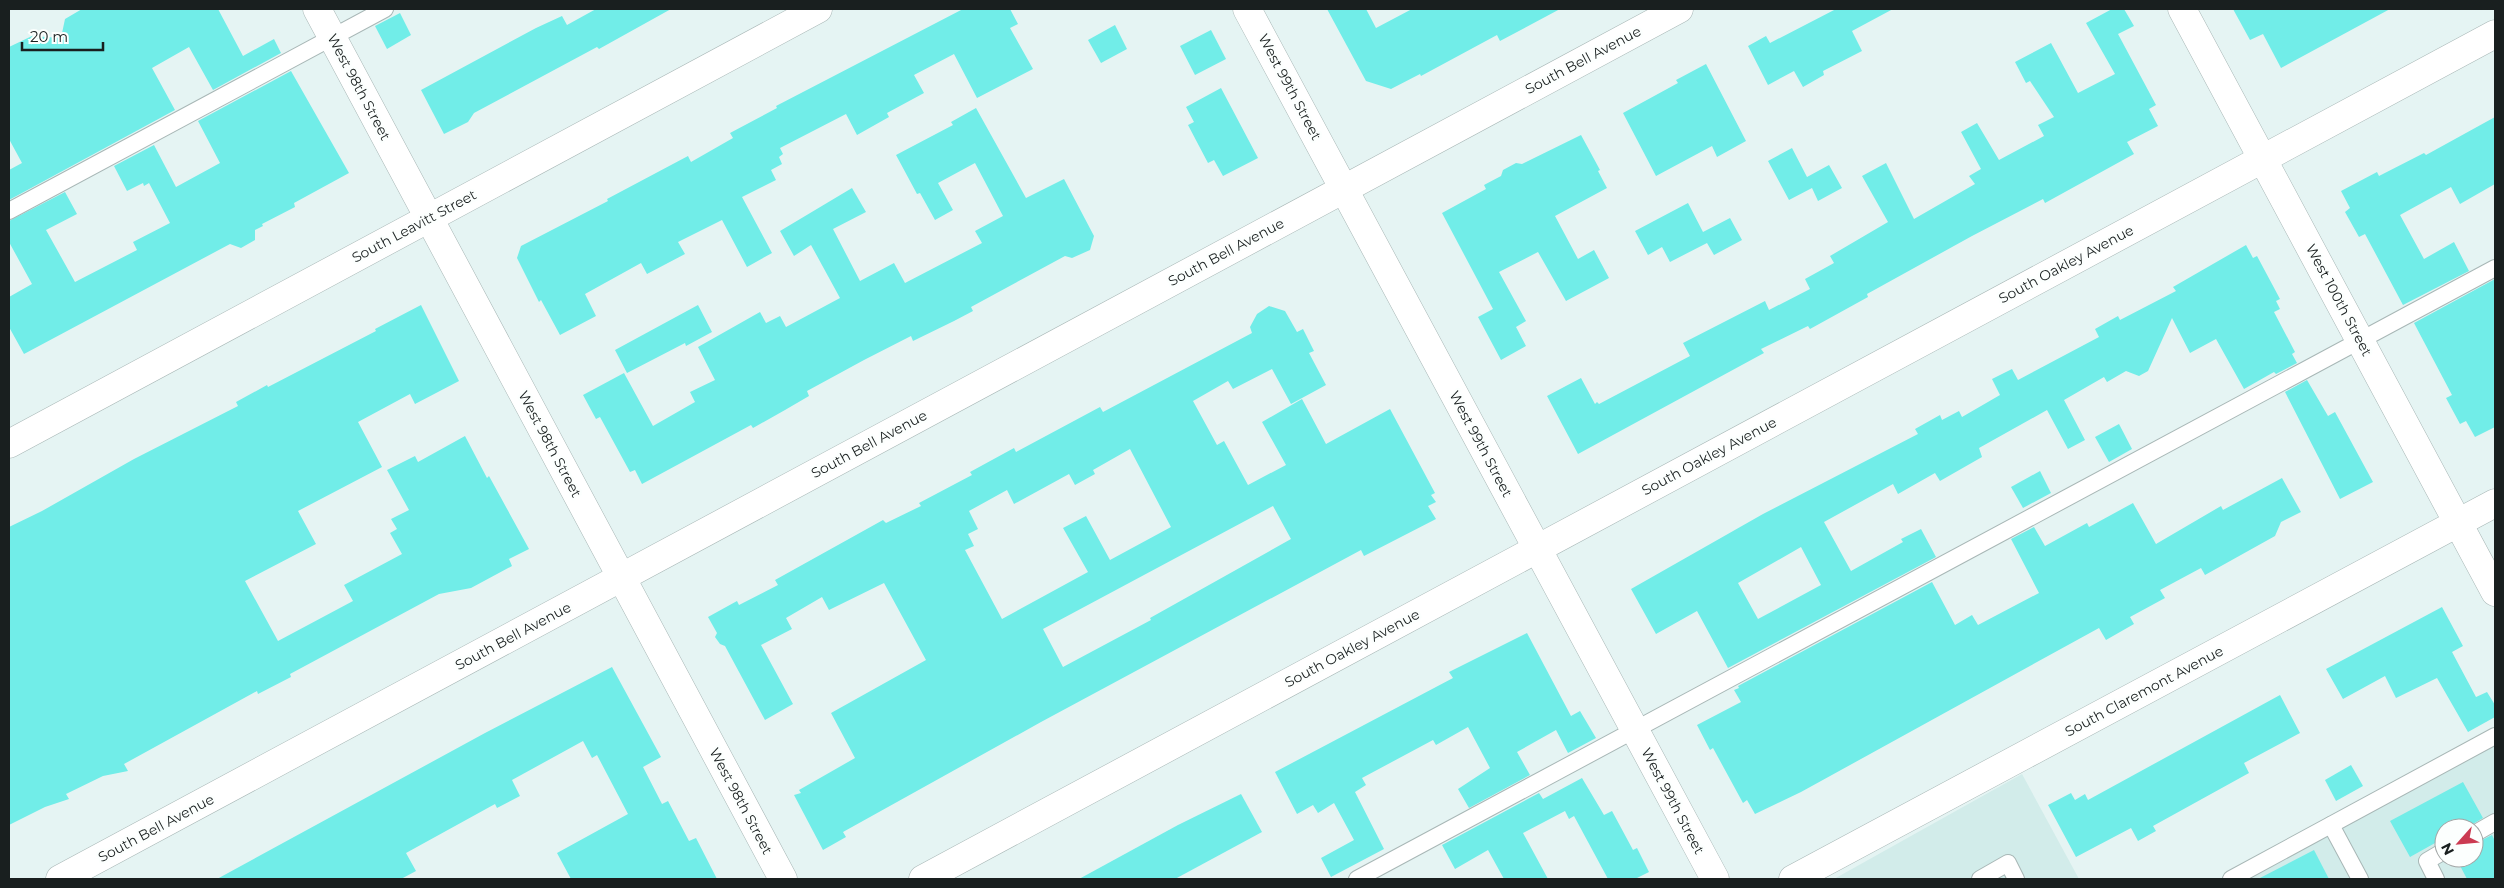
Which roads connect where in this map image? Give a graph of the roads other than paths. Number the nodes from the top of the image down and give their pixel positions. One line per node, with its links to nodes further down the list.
1 (317, 9): 8 (street, West 98th Street)
2 (385, 9): 8 (lane)
3 (818, 9): 12 (street, South Leavitt Street)
4 (1248, 9): 10 (street, West 99th Street)
5 (1679, 9): 10 (street, South Bell Avenue)
6 (2182, 9): 9 (street, West 100th Street)
7 (2495, 34): 9 (street, South Oakley Avenue)
8 (332, 37): 11 (lane); 12 (street, West 98th Street)
9 (2262, 159): 14 (street, West 100th Street); 18 (street, South Oakley Avenue)
10 (1344, 189): 18 (street, West 99th Street); 19 (street, South Bell Avenue)
11 (9, 211)
12 (429, 218): 15 (street, South Leavitt Street); 19 (street, West 98th Street)
13 (2495, 268): 14 (lane)
14 (2360, 341): 17 (street, West 100th Street); 21 (lane)
15 (9, 444)
16 (2495, 503): 17 (street, South Claremont Avenue)
17 (2458, 523): 20 (street, West 100th Street); 32 (street, South Claremont Avenue)
18 (1537, 549): 21 (street, West 99th Street); 29 (street, South Oakley Avenue)
19 (621, 577): 27 (street, South Bell Avenue); 28 (street, West 98th Street)
20 (2495, 592)
21 (1634, 730): 30 (lane); 31 (street, West 99th Street)
22 (2495, 736): 24 (lane)
23 (2495, 822): 25 (lane)
24 (2331, 825): 35 (lane); 36 (lane)
25 (2484, 828)
26 (2434, 857): 37 (lane)
27 (60, 879)
28 (783, 879)
29 (923, 879)
30 (1357, 879)
31 (1715, 879)
32 (1793, 879)
33 (1980, 879): 34 (lane)
34 (2016, 879)
35 (2231, 879)
36 (2360, 879)
37 (2436, 879)

